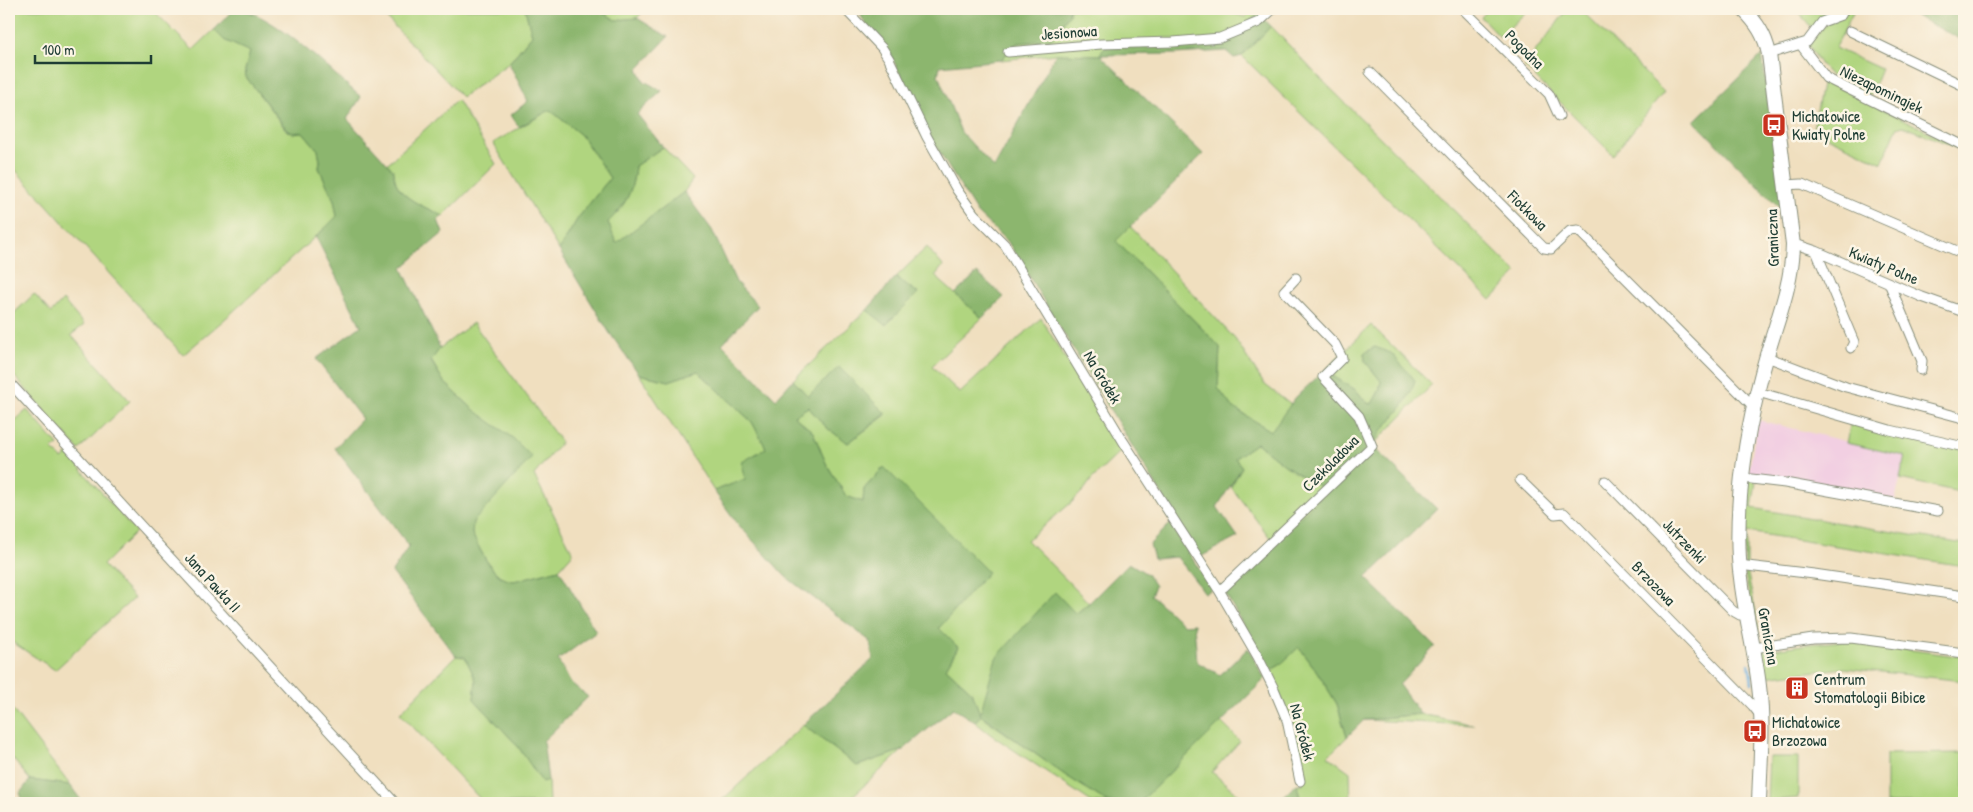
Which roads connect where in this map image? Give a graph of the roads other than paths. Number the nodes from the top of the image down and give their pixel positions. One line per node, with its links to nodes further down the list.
1 (845, 9): 34 (street, Na Gródek)
2 (1273, 9): 8 (street, Jesionowa)
3 (1463, 9): 12 (street, Pogodna)
4 (1744, 9): 9 (street, Graniczna)
5 (1844, 9): 7 (street)
6 (1850, 31): 11 (street)
7 (1800, 44): 9 (street); 13 (street, Niezapominajek)
8 (1008, 52)
9 (1769, 54): 14 (street, Graniczna)
10 (1370, 72): 26 (street, Fiołkowa)
11 (1964, 86)
12 (1559, 116)
13 (1964, 146)
14 (1785, 185): 15 (street, Graniczna); 17 (street)
15 (1793, 245): 16 (street, Kwiaty Polne); 22 (street, Graniczna)
16 (1816, 251): 19 (street, Kwiaty Polne); 21 (street)
17 (1964, 254)
18 (1296, 278): 34 (street, Czekoladowa)
19 (1889, 283): 20 (street, Kwiaty Polne); 23 (street)
20 (1964, 312)
21 (1851, 348)
22 (1767, 356): 25 (street, Graniczna); 27 (street)
23 (1921, 370)
24 (9, 382): 41 (street, Jana Pawła II)
25 (1758, 392): 26 (street, Graniczna); 28 (street)
26 (1754, 407): 29 (street, Graniczna)
27 (1963, 418)
28 (1964, 447)
29 (1743, 478): 32 (street); 33 (street, Graniczna)
30 (1520, 480): 39 (street, Brzozowa)
31 (1606, 480): 36 (street, Jutrzenki)
32 (1938, 511)
33 (1739, 565): 35 (street); 36 (street, Graniczna)
34 (1218, 590): 40 (street, Na Gródek)
35 (1964, 596)
36 (1748, 615): 37 (street, Graniczna)
37 (1754, 648): 38 (street); 39 (street, Graniczna)
38 (1964, 653)
39 (1761, 717): 42 (street, Graniczna)
40 (1300, 781)
41 (395, 803)
42 (1759, 803)

